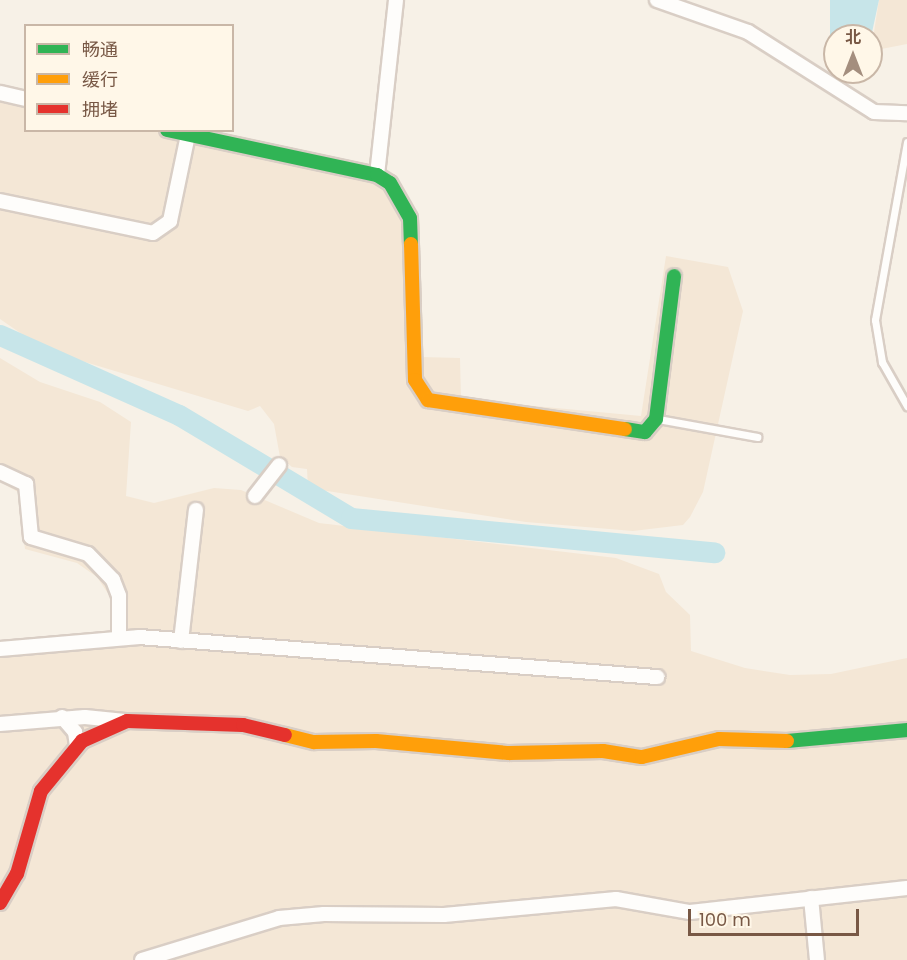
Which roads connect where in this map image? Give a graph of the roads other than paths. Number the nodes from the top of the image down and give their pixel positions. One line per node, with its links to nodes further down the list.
1 (396, 0): 9 (street)
2 (657, 0): 5 (street)
3 (0, 93): 4 (street)
4 (24, 99)
5 (907, 113)
6 (175, 132): 7 (street)
7 (188, 135): 9 (street); 10 (street)
8 (907, 142): 12 (lane)
9 (377, 175): 13 (street)
10 (0, 201)
11 (674, 276): 13 (street)
12 (907, 406)
13 (656, 418): 14 (lane)
14 (758, 437)
15 (279, 465): 17 (street)
16 (0, 472): 19 (street)
17 (255, 496)
18 (196, 510): 20 (street)
19 (120, 638): 20 (street); 21 (street)
20 (181, 641): 22 (street)
21 (0, 649)
22 (657, 677)
23 (62, 717): 24 (street); 25 (street); 27 (street)
24 (128, 721): 26 (street); 27 (street)
25 (0, 724)
26 (907, 730)
27 (76, 746): 30 (street)
28 (907, 888): 29 (street)
29 (811, 898): 31 (street); 32 (street)
30 (0, 903)
31 (142, 960)
32 (817, 960)

